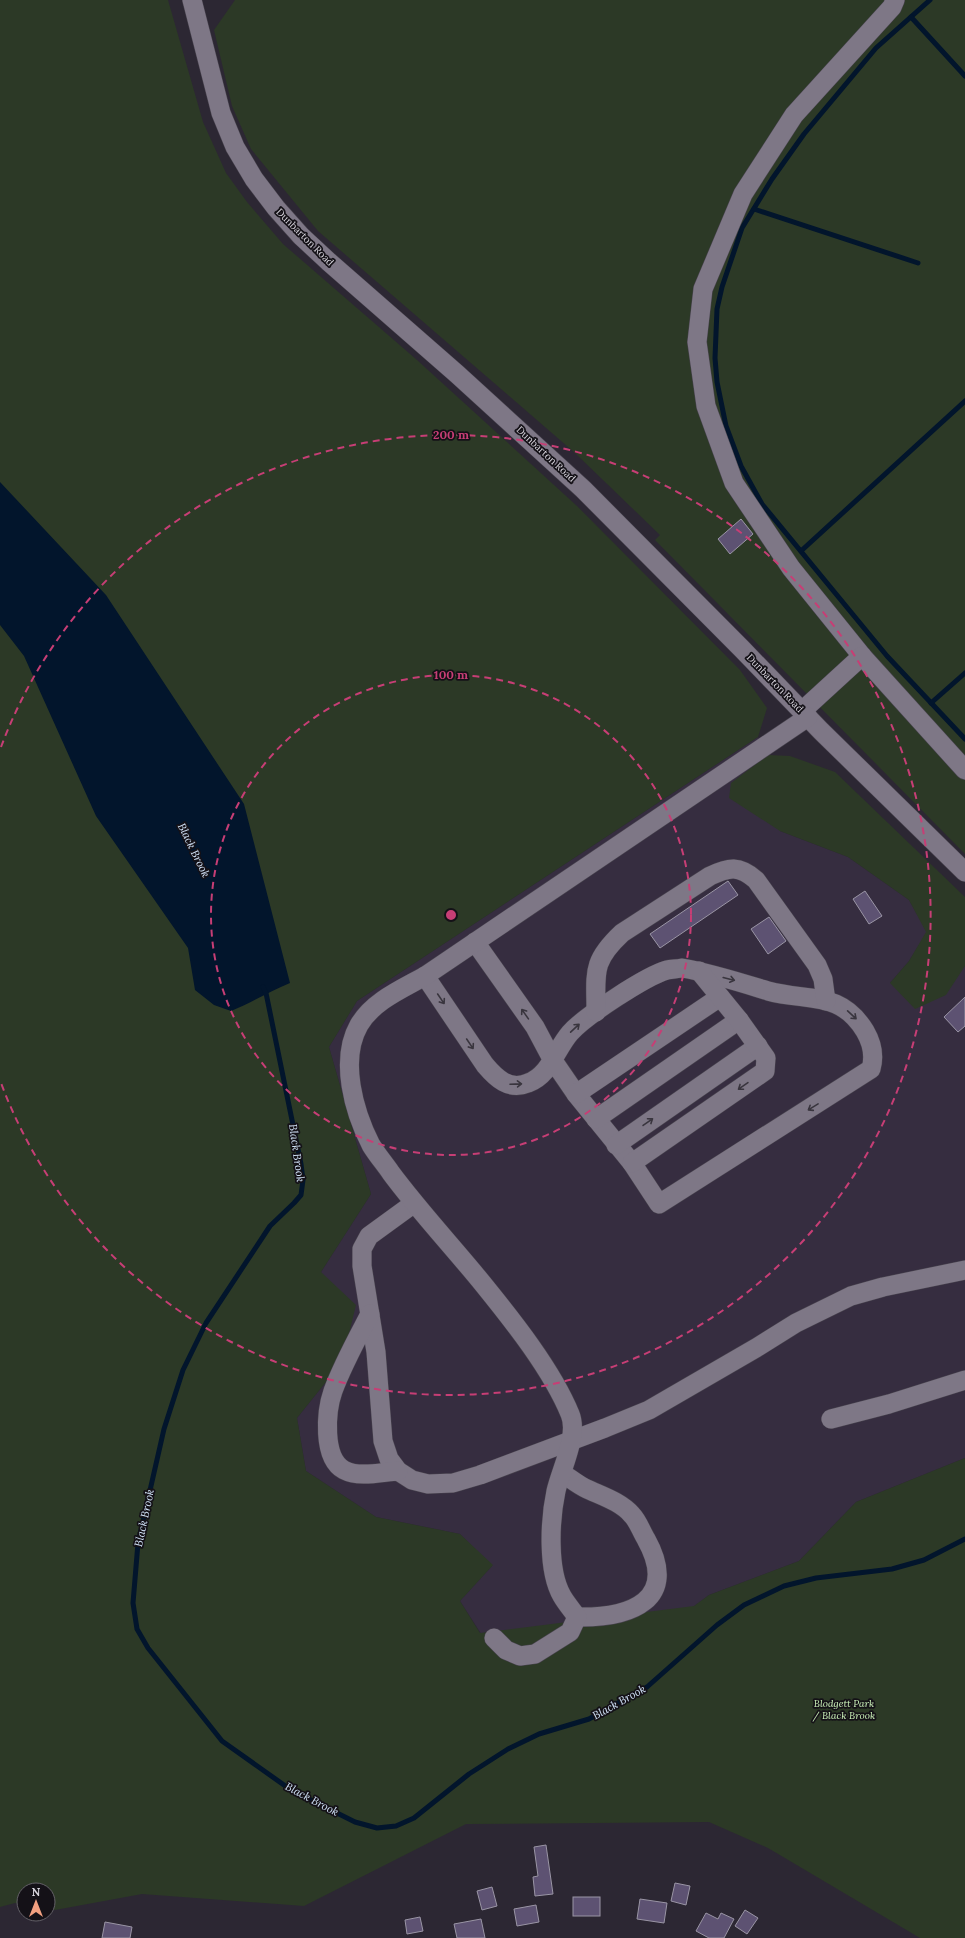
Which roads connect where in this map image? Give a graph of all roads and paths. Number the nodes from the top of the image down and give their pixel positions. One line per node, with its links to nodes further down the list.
1 (192, 0): 4 (street, Dunbarton Road)
2 (897, 2): 3 (street)
3 (862, 656): 4 (street); 5 (street)
4 (805, 714): 6 (street, Dunbarton Road); 7 (street)
5 (965, 770)
6 (965, 872)
7 (475, 942): 9 (street); 15 (street, one-way to 7)
8 (699, 971): 10 (street); 11 (street, one-way to 11); 12 (street)
9 (425, 976): 15 (street, one-way to 15); 20 (street)
10 (720, 997): 13 (street); 16 (street)
11 (826, 1001): 12 (street); 19 (street, one-way to 19)
12 (596, 1012): 15 (street, one-way to 12)
13 (739, 1020): 14 (street); 17 (street)
14 (758, 1046): 18 (street, one-way to 14); 19 (street, one-way to 19)
15 (552, 1059): 16 (street)
16 (576, 1094): 17 (street)
17 (596, 1119): 18 (street)
18 (616, 1145): 19 (street)
19 (632, 1163)
20 (413, 1204): 22 (street); 25 (street)
21 (965, 1270): 25 (street)
22 (370, 1314): 26 (street); 26 (street)
23 (965, 1380): 24 (street)
24 (831, 1419)
25 (572, 1441): 26 (street); 27 (street)
26 (398, 1471)
27 (562, 1473): 28 (street); 28 (street)
28 (577, 1617): 29 (street)
29 (494, 1638)

